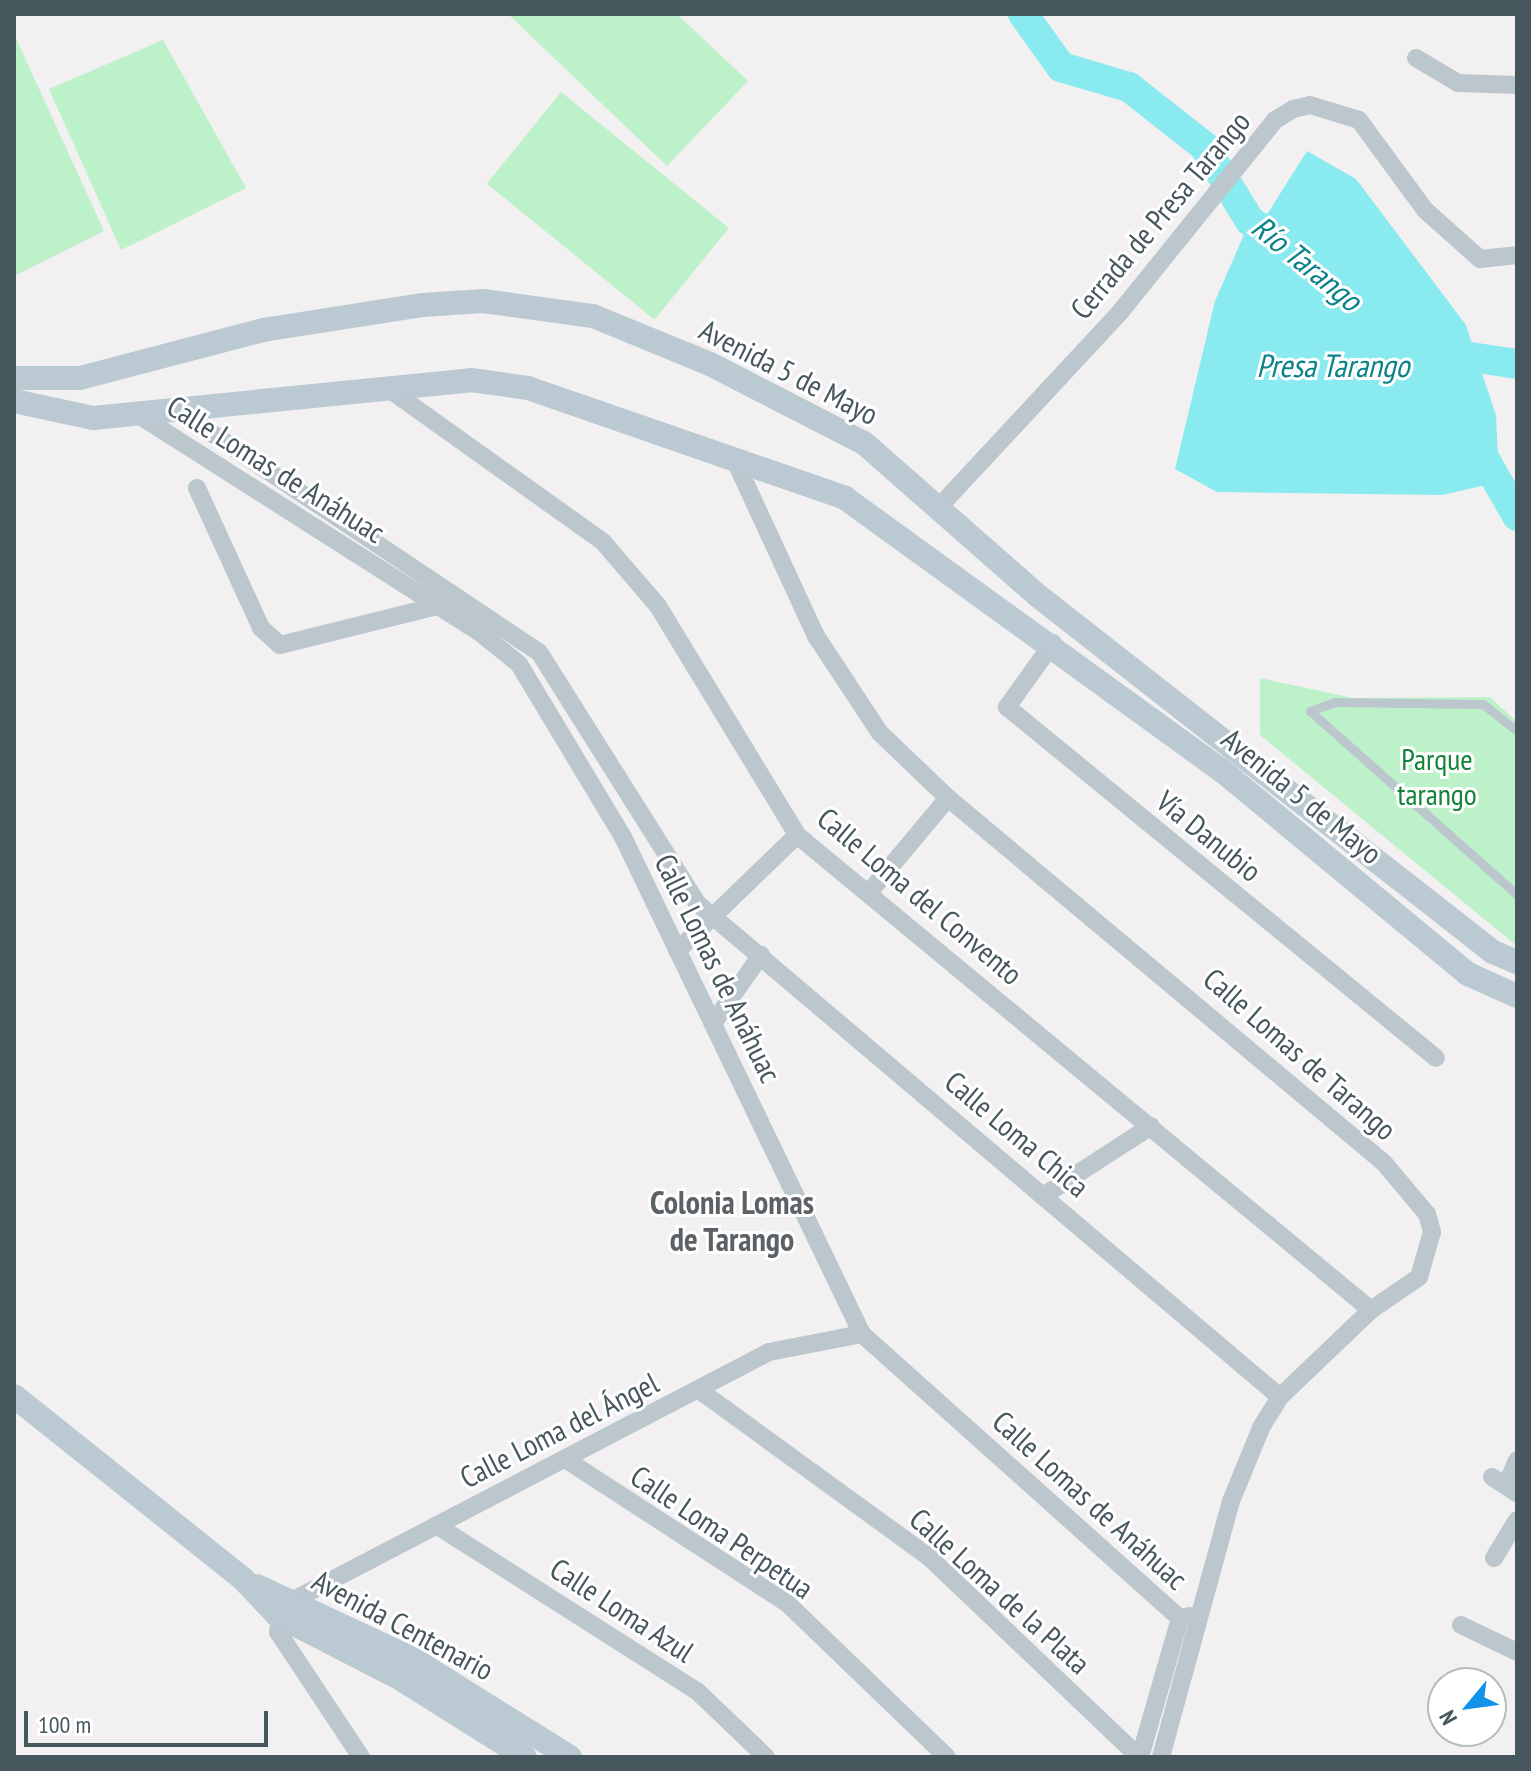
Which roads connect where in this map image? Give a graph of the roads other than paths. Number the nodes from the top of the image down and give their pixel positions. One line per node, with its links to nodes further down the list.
1 (1416, 58): 2 (street)
2 (1517, 85)
3 (1517, 255): 10 (street, Cerrada de Presa Tarango)
4 (383, 385): 6 (main road, Avenida 5 de Mayo); 8 (main road, Avenida 5 de Mayo); 15 (street, Calle Loma del Convento)
5 (15, 386): 6 (main road); 7 (main road, Avenida 5 de Mayo); 10 (main road, Avenida 5 de Mayo)
6 (173, 407): 7 (main road, Avenida 5 de Mayo); 18 (street, Calle Lomas de Anáhuac)
7 (137, 414): 11 (street, Calle Lomas de Anáhuac)
8 (737, 465): 12 (main road, Avenida 5 de Mayo); 14 (street, Calle Lomas de Tarango)
9 (197, 488): 11 (street)
10 (940, 506): 21 (main road, Avenida 5 de Mayo)
11 (438, 606): 19 (street, Calle Lomas de Anáhuac)
12 (1053, 643): 22 (main road, Avenida 5 de Mayo); 24 (street, Vía Danubio)
13 (1517, 731): 17 (lane)
14 (948, 798): 16 (street); 27 (street, Calle Lomas de Tarango)
15 (797, 835): 16 (street, Calle Loma del Convento); 18 (street)
16 (871, 890): 25 (street, Calle Loma del Convento)
17 (1517, 895)
18 (714, 917): 19 (street); 20 (street, Calle Loma Chica)
19 (677, 951): 23 (street, Calle Lomas de Anáhuac)
20 (761, 955): 23 (street); 26 (street, Calle Loma Chica)
21 (1517, 962)
22 (1517, 996)
23 (714, 1022): 28 (street, Calle Lomas de Anáhuac)
24 (1436, 1058)
25 (1151, 1126): 26 (street); 27 (street, Calle Loma del Convento)
26 (1046, 1194): 31 (street, Calle Loma Chica)
27 (1371, 1310): 31 (street, Calle Lomas de Tarango)
28 (862, 1334): 29 (street, Calle Loma del Ángel); 39 (street, Calle Lomas de Anáhuac)
29 (699, 1390): 32 (street, Calle Loma del Ángel); 47 (street, Calle Loma de la Plata)
30 (14, 1396): 38 (main road, Avenida Centenario)
31 (1280, 1397): 39 (street, Calle Lomas de Tarango)
32 (565, 1459): 36 (street, Calle Loma del Ángel); 46 (street, Calle Loma Perpetua)
33 (1517, 1460): 34 (street)
34 (1505, 1485)
35 (1517, 1520): 37 (street)
36 (436, 1525): 38 (street, Calle Loma del Ángel); 45 (street, Calle Loma Azul)
37 (1494, 1558)
38 (283, 1608): 42 (street); 43 (main road, Avenida Centenario); 44 (main road, Avenida Centenario)
39 (1189, 1616): 47 (street); 48 (street, Calle Lomas de Tarango)
40 (1461, 1625): 41 (street)
41 (1517, 1652)
42 (361, 1757)
43 (525, 1757)
44 (570, 1757)
45 (766, 1757)
46 (947, 1757)
47 (1140, 1757)
48 (1161, 1757)

